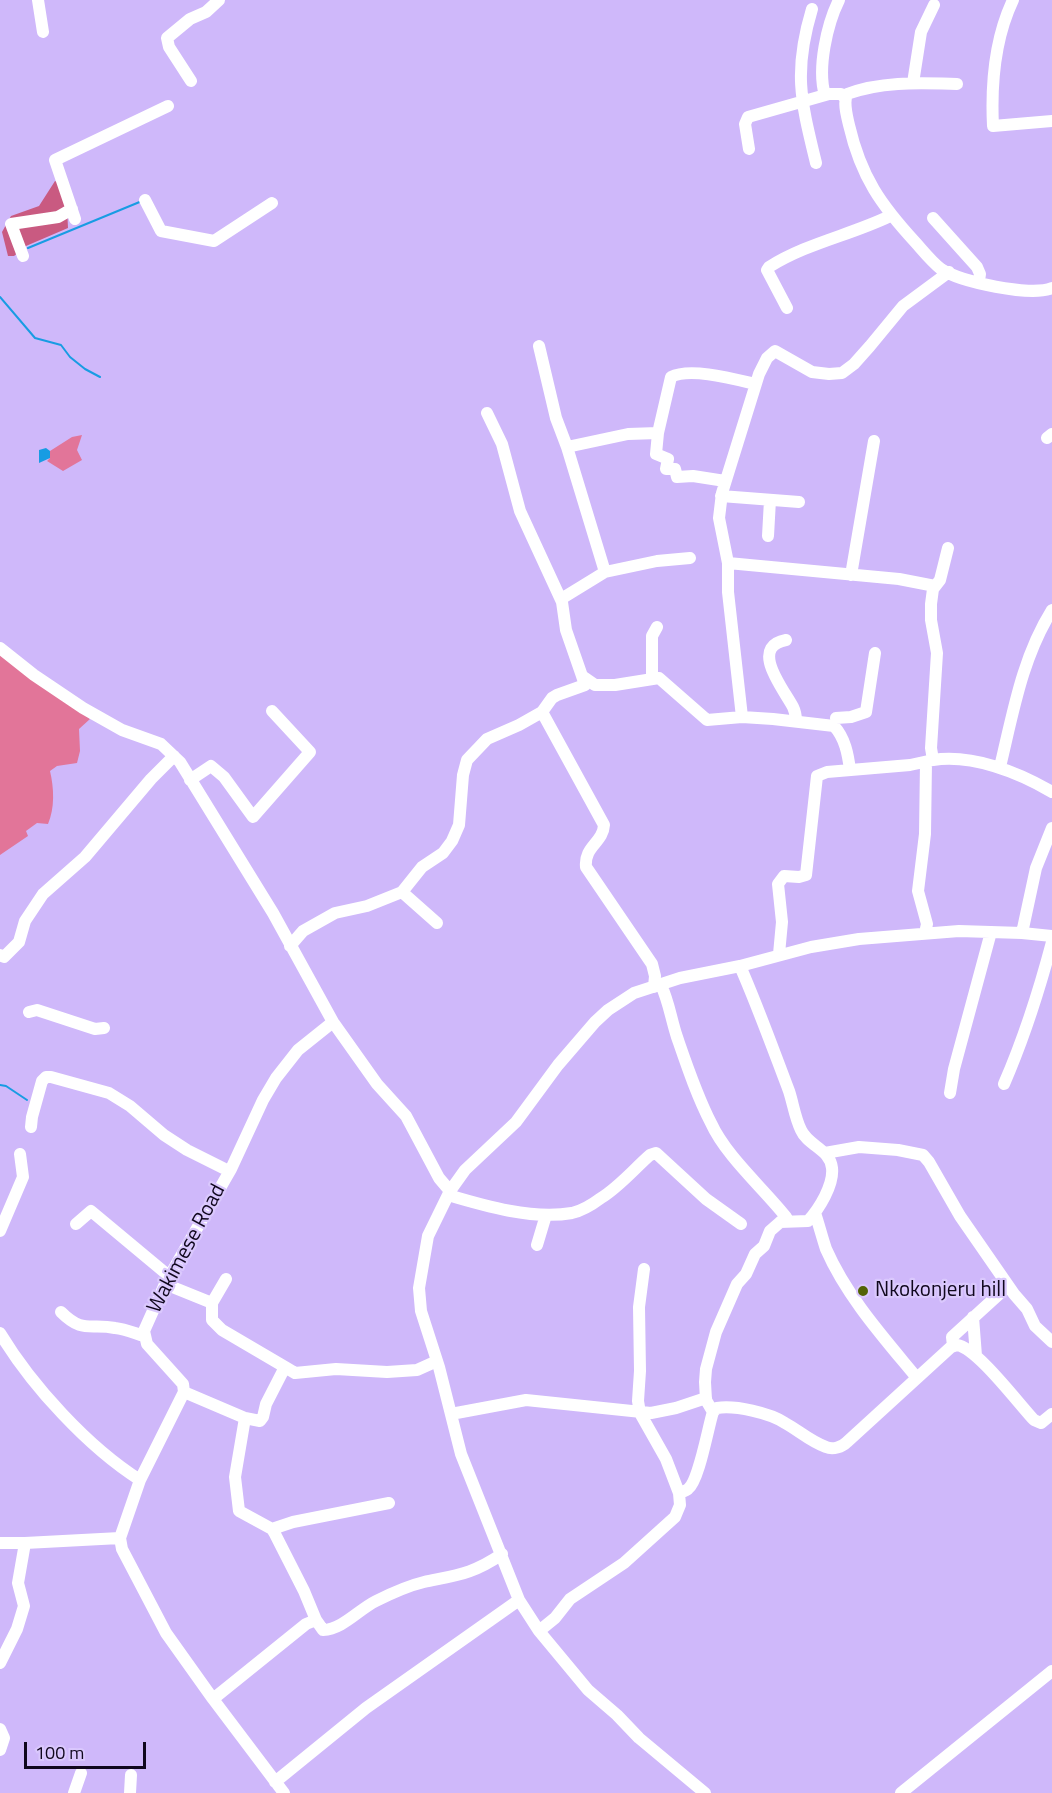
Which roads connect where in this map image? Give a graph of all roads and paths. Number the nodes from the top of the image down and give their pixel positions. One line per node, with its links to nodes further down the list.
1 (38, 0): 7 (street)
2 (219, 0): 8 (street)
3 (840, 0): 11 (street)
4 (1013, 0): 15 (street)
5 (934, 5): 9 (street)
6 (812, 9): 13 (street)
7 (43, 32)
8 (191, 81)
9 (913, 83): 10 (street); 12 (street)
10 (957, 84)
11 (825, 95): 12 (street); 13 (street)
12 (845, 98): 20 (street)
13 (801, 101): 16 (street); 17 (street)
14 (168, 106): 22 (street)
15 (1052, 121)
16 (749, 149)
17 (816, 163)
18 (145, 200): 19 (street)
19 (272, 203)
20 (890, 216): 23 (street); 26 (street)
21 (933, 218): 24 (street)
22 (23, 256)
23 (949, 272): 24 (street); 28 (street)
24 (979, 281): 25 (street)
25 (1052, 288)
26 (786, 308)
27 (539, 346): 32 (street)
28 (755, 384): 30 (street); 33 (street)
29 (487, 413): 44 (street)
30 (658, 433): 32 (street); 33 (street)
31 (874, 441): 42 (street)
32 (567, 447): 41 (street)
33 (725, 481): 34 (street)
34 (721, 496): 35 (street); 40 (street)
35 (770, 500): 36 (street); 37 (street)
36 (799, 502)
37 (768, 536)
38 (948, 548): 43 (street)
39 (690, 558): 41 (street)
40 (728, 563): 42 (street); 54 (street)
41 (604, 572): 44 (street)
42 (851, 575): 43 (street)
43 (935, 586): 58 (street)
44 (561, 599): 50 (street)
45 (1052, 610): 59 (street)
46 (657, 627): 51 (street)
47 (786, 640): 56 (street)
48 (0, 648): 57 (street)
49 (875, 653): 55 (street)
50 (582, 676): 51 (street); 53 (street)
51 (652, 679): 54 (street)
52 (272, 711): 61 (street)
53 (542, 712): 64 (street); 75 (street)
54 (742, 717): 56 (street)
55 (836, 718)
56 (796, 721): 60 (street)
57 (174, 756): 61 (street); 73 (street)
58 (929, 761): 59 (street); 60 (street); 67 (street)
59 (1000, 767): 62 (street)
60 (850, 770): 72 (street)
61 (190, 780): 71 (street)
62 (1052, 792)
63 (1052, 828): 68 (street)
64 (402, 892): 65 (street); 71 (street)
65 (437, 924)
66 (991, 932): 67 (street); 68 (street); 80 (street)
67 (925, 933): 72 (street)
68 (1022, 933): 69 (street)
69 (1052, 936)
70 (1052, 942): 79 (street)
71 (290, 946): 77 (street)
72 (779, 954): 74 (street)
73 (0, 955)
74 (740, 966): 75 (street); 82 (street)
75 (657, 986): 85 (street); 88 (street)
76 (29, 1012): 78 (street)
77 (333, 1023): 84 (street, Wakimese Road); 85 (street)
78 (104, 1028)
79 (1004, 1084)
80 (950, 1092)
81 (31, 1127): 84 (street)
82 (825, 1153): 86 (street); 96 (street)
83 (20, 1154): 91 (street)
84 (229, 1171): 94 (street, Wakimese Road)
85 (449, 1193): 87 (street); 105 (street)
86 (815, 1213): 88 (street); 107 (street)
87 (546, 1215): 90 (street); 92 (street)
88 (780, 1222): 109 (street)
89 (76, 1224): 94 (street)
90 (741, 1224)
91 (0, 1231)
92 (537, 1245)
93 (644, 1269): 111 (street)
94 (167, 1280): 97 (street); 101 (street, Wakimese Road)
95 (226, 1280): 97 (street)
96 (1008, 1286): 99 (street); 102 (street)
97 (212, 1303): 106 (street)
98 (61, 1312): 101 (street)
99 (973, 1317): 103 (street); 104 (street)
100 (0, 1333): 115 (street)
101 (144, 1336): 108 (street, Wakimese Road)
102 (1052, 1342)
103 (953, 1346): 104 (street); 107 (street)
104 (976, 1356): 113 (street)
105 (437, 1360): 106 (street); 112 (street)
106 (285, 1367): 114 (street)
107 (917, 1378): 110 (street)
108 (184, 1392): 114 (street); 115 (street)
109 (706, 1398): 110 (street); 111 (street)
110 (713, 1412): 116 (street)
111 (640, 1413): 112 (street); 116 (street)
112 (451, 1414): 122 (street)
113 (1052, 1414)
114 (244, 1418): 118 (street)
115 (140, 1480): 119 (street)
116 (679, 1493): 125 (street)
117 (389, 1503): 118 (street)
118 (272, 1529): 124 (street)
119 (120, 1538): 121 (street); 128 (street)
120 (0, 1542): 121 (street)
121 (24, 1543): 126 (street)
122 (502, 1554): 123 (street); 124 (street)
123 (519, 1600): 125 (street); 133 (street)
124 (316, 1620): 128 (street)
125 (539, 1631): 137 (street)
126 (0, 1663)
127 (1052, 1671): 138 (street)
128 (213, 1699): 133 (street)
129 (0, 1729): 130 (street)
130 (0, 1750)
131 (81, 1773): 134 (street)
132 (131, 1775): 135 (street)
133 (275, 1782): 136 (street)
134 (74, 1793)
135 (130, 1793)
136 (285, 1793)
137 (705, 1793)
138 (902, 1793)

